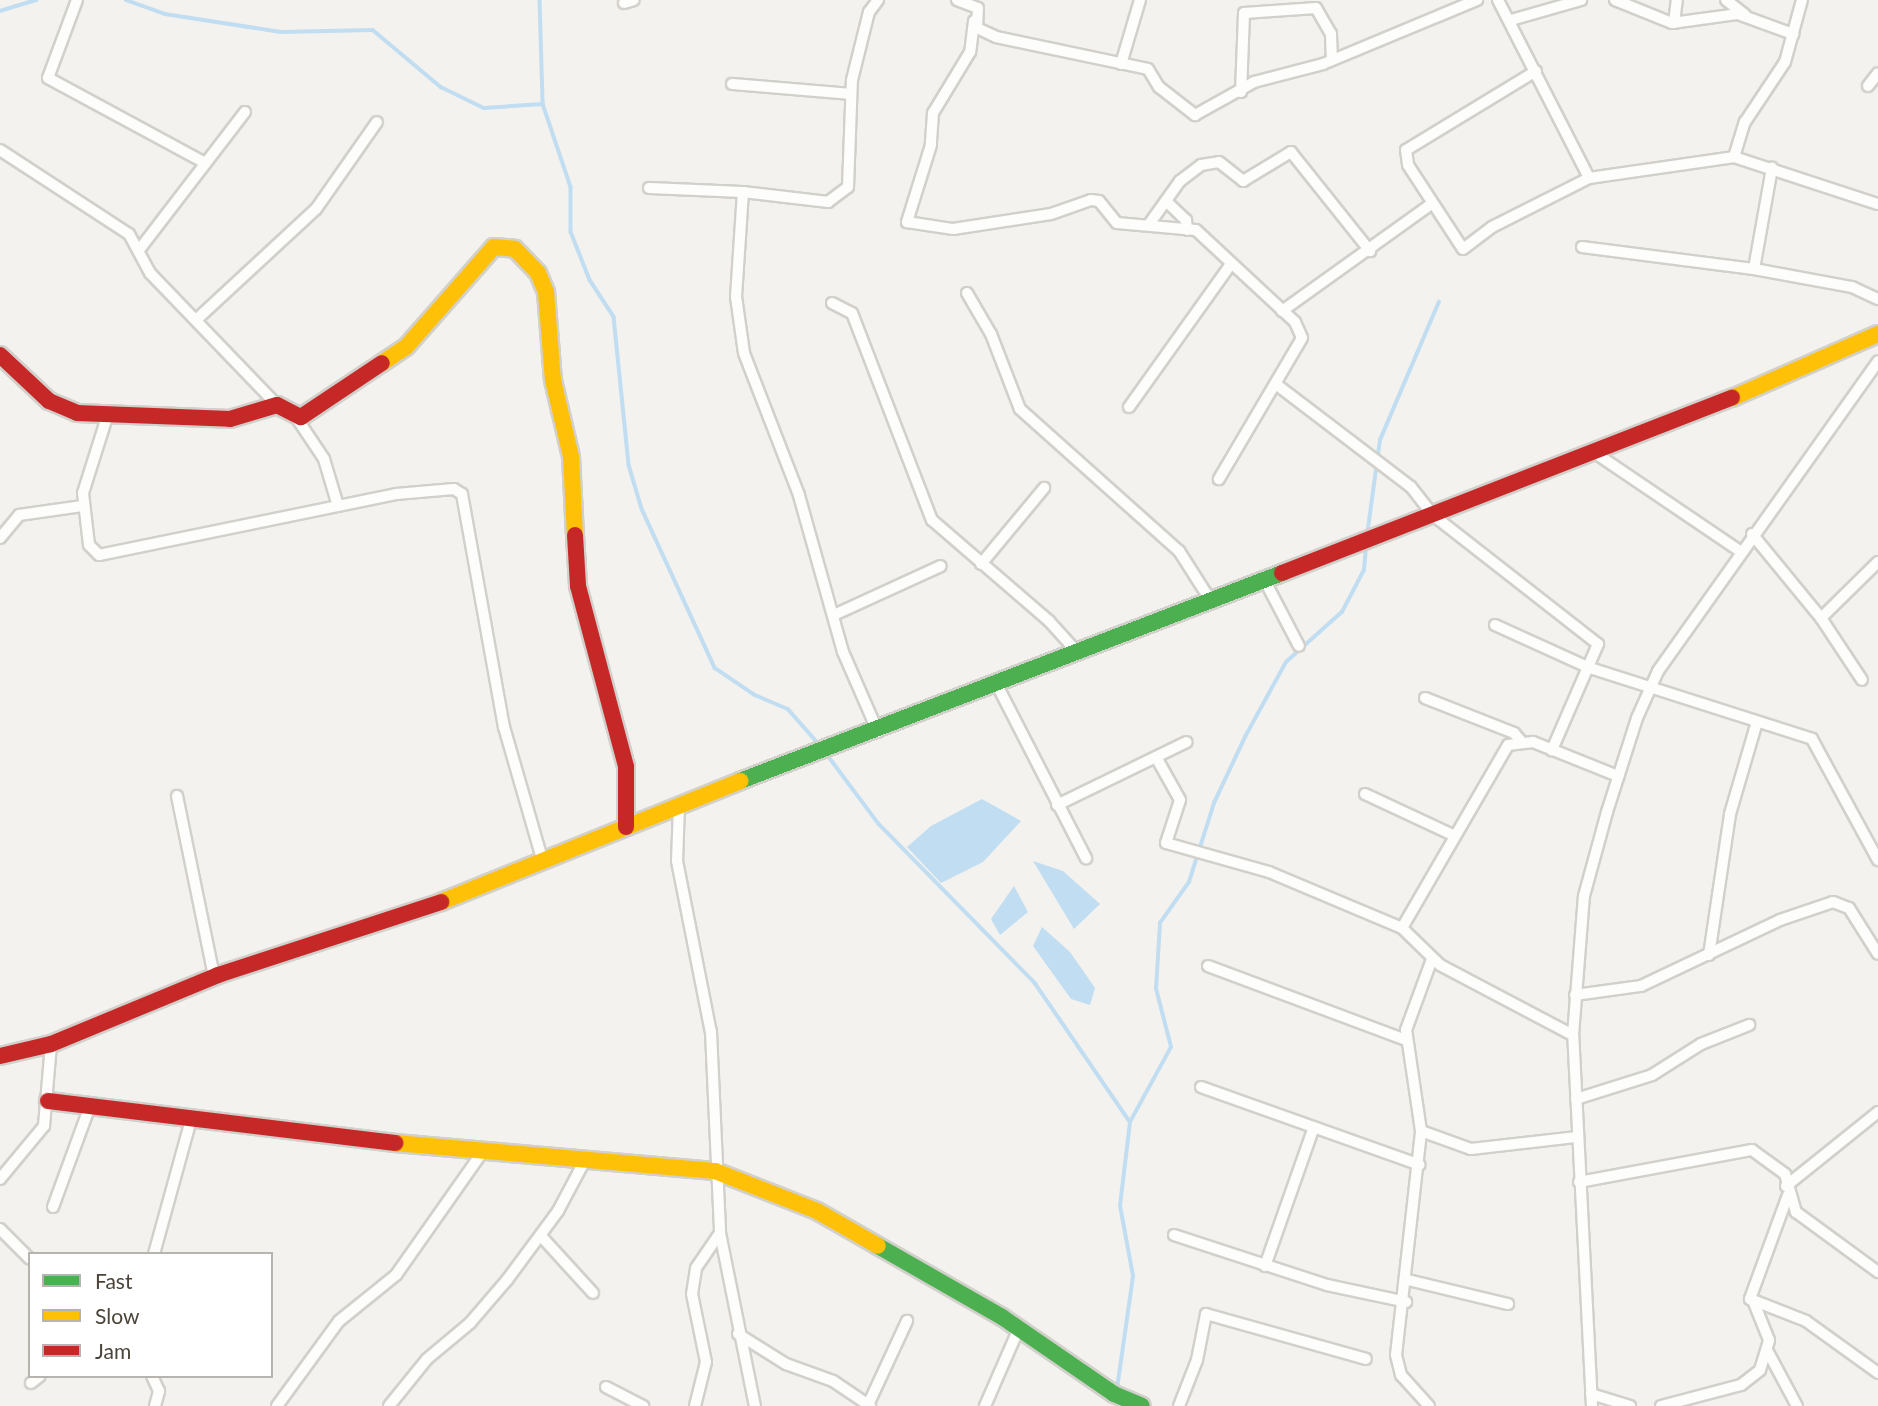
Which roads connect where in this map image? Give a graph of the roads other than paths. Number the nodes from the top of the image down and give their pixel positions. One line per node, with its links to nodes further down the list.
1 (77, 0): 29 (street)
2 (957, 0): 14 (street)
3 (1139, 0): 18 (street)
4 (1477, 0): 17 (street)
5 (1497, 0): 13 (street)
6 (1581, 0): 13 (street)
7 (1615, 0): 15 (street)
8 (1677, 0): 15 (street)
9 (1726, 0): 12 (street)
10 (1802, 0): 16 (street)
11 (877, 1): 24 (street)
12 (1745, 15): 15 (street); 16 (street)
13 (1511, 20): 19 (street)
14 (974, 21): 18 (street); 37 (street)
15 (1674, 23)
16 (1793, 34): 28 (street)
17 (1332, 60): 23 (street); 23 (street)
18 (1121, 64): 23 (street)
19 (1536, 71): 31 (street); 36 (street)
20 (1878, 73): 22 (street)
21 (732, 84): 24 (street)
22 (1868, 86)
23 (1241, 92)
24 (850, 94): 33 (street)
25 (245, 112): 29 (street)
26 (377, 122): 48 (street)
27 (0, 150): 40 (street)
28 (1734, 157): 30 (street); 31 (street)
29 (205, 163): 40 (street)
30 (1772, 168): 35 (street); 43 (street)
31 (1589, 178): 36 (street)
32 (649, 188): 33 (street)
33 (743, 192): 71 (street)
34 (1166, 201): 37 (street); 38 (street); 41 (street)
35 (1878, 204)
36 (1430, 205): 41 (street)
37 (1150, 223): 38 (street)
38 (1187, 230): 42 (street)
39 (1582, 247): 43 (street)
40 (139, 250): 48 (street)
41 (1370, 251): 47 (street)
42 (1231, 264): 47 (street); 54 (street)
43 (1754, 269): 45 (street)
44 (967, 293): 70 (street)
45 (1878, 299)
46 (832, 303): 67 (street)
47 (1282, 311): 52 (street)
48 (196, 320): 53 (street)
49 (1878, 334): 57 (street)
50 (0, 355): 55 (street)
51 (1878, 360): 63 (street)
52 (1277, 385): 58 (street); 62 (street)
53 (277, 405): 55 (street); 56 (street)
54 (1129, 407)
55 (107, 416): 60 (street)
56 (296, 417): 61 (street); 92 (street)
57 (1595, 453): 62 (street); 65 (street)
58 (1219, 479)
59 (1044, 488): 67 (street)
60 (82, 506): 61 (street); 64 (street)
61 (338, 506): 96 (street)
62 (1434, 516): 69 (street); 76 (street)
63 (1752, 534): 65 (street); 72 (street)
64 (0, 538)
65 (1740, 551): 79 (street)
66 (1878, 562): 72 (street)
67 (981, 564): 75 (street)
68 (941, 566): 71 (street)
69 (1265, 581): 70 (street); 74 (street)
70 (1211, 601): 75 (street)
71 (836, 614): 82 (street)
72 (1821, 618): 77 (street)
73 (1495, 625): 76 (street)
74 (1299, 646)
75 (1078, 653): 78 (street)
76 (1590, 668): 79 (street); 85 (street)
77 (1862, 680)
78 (997, 685): 82 (street); 91 (street)
79 (1649, 687): 81 (street); 87 (street)
80 (1425, 698): 83 (street)
81 (1756, 725): 95 (street); 99 (street)
82 (878, 732): 90 (street)
83 (1521, 741): 85 (street); 93 (street)
84 (1187, 742): 86 (street)
85 (1552, 750): 87 (street)
86 (1156, 757): 91 (street); 97 (street)
87 (1618, 776): 103 (street)
88 (1365, 794): 93 (street)
89 (177, 796): 102 (street)
90 (679, 805): 92 (street); 121 (street)
91 (1057, 805): 94 (street)
92 (626, 827): 96 (street)
93 (1452, 835): 97 (street)
94 (1086, 858)
95 (1878, 860)
96 (543, 862): 102 (street)
97 (1402, 928): 100 (street)
98 (1878, 954): 99 (street)
99 (1709, 955): 103 (street)
100 (1433, 959): 105 (street); 106 (street)
101 (1208, 966): 106 (street)
102 (214, 977): 107 (street)
103 (1575, 995): 105 (street)
104 (1749, 1025): 110 (street)
105 (1573, 1035): 110 (street)
106 (1406, 1040): 116 (street)
107 (51, 1044): 108 (street); 111 (street)
108 (0, 1056)
109 (1201, 1087): 115 (street)
110 (1576, 1099): 117 (street)
111 (48, 1101): 112 (street); 122 (street)
112 (90, 1107): 114 (street); 125 (street)
113 (1878, 1112): 124 (street)
114 (191, 1120): 118 (street); 130 (street)
115 (1314, 1127): 120 (street); 132 (street)
116 (1421, 1131): 117 (street); 120 (street)
117 (1577, 1137): 123 (street)
118 (481, 1154): 119 (street); 150 (street)
119 (584, 1162): 121 (street); 129 (street)
120 (1420, 1165): 134 (street)
121 (715, 1171): 127 (street); 140 (street)
122 (0, 1179)
123 (1579, 1182): 124 (street); 147 (street)
124 (1787, 1190): 133 (street); 137 (street)
125 (53, 1207)
126 (0, 1229): 131 (street)
127 (720, 1233): 141 (street); 153 (street)
128 (1174, 1235): 132 (street)
129 (541, 1236): 135 (street); 151 (street)
130 (155, 1252)
131 (28, 1257)
132 (1265, 1266): 136 (street)
133 (1878, 1272)
134 (1408, 1280): 136 (street); 138 (street)
135 (593, 1293)
136 (1405, 1302): 158 (street)
137 (1754, 1303): 142 (street); 144 (street)
138 (1508, 1304)
139 (907, 1321): 148 (street)
140 (1018, 1328): 155 (street); 156 (street)
141 (738, 1334): 148 (street); 154 (street)
142 (1769, 1352): 160 (street); 161 (street)
143 (1366, 1359): 157 (street)
144 (1878, 1373)
145 (153, 1378): 149 (street)
146 (606, 1387): 152 (street)
147 (1591, 1400): 159 (street)
148 (869, 1405)
149 (155, 1406)
150 (277, 1406)
151 (389, 1406)
152 (643, 1406)
153 (695, 1406)
154 (755, 1406)
155 (985, 1406)
156 (1141, 1406)
157 (1179, 1406)
158 (1429, 1406)
159 (1630, 1406)
160 (1661, 1406)
161 (1797, 1406)

